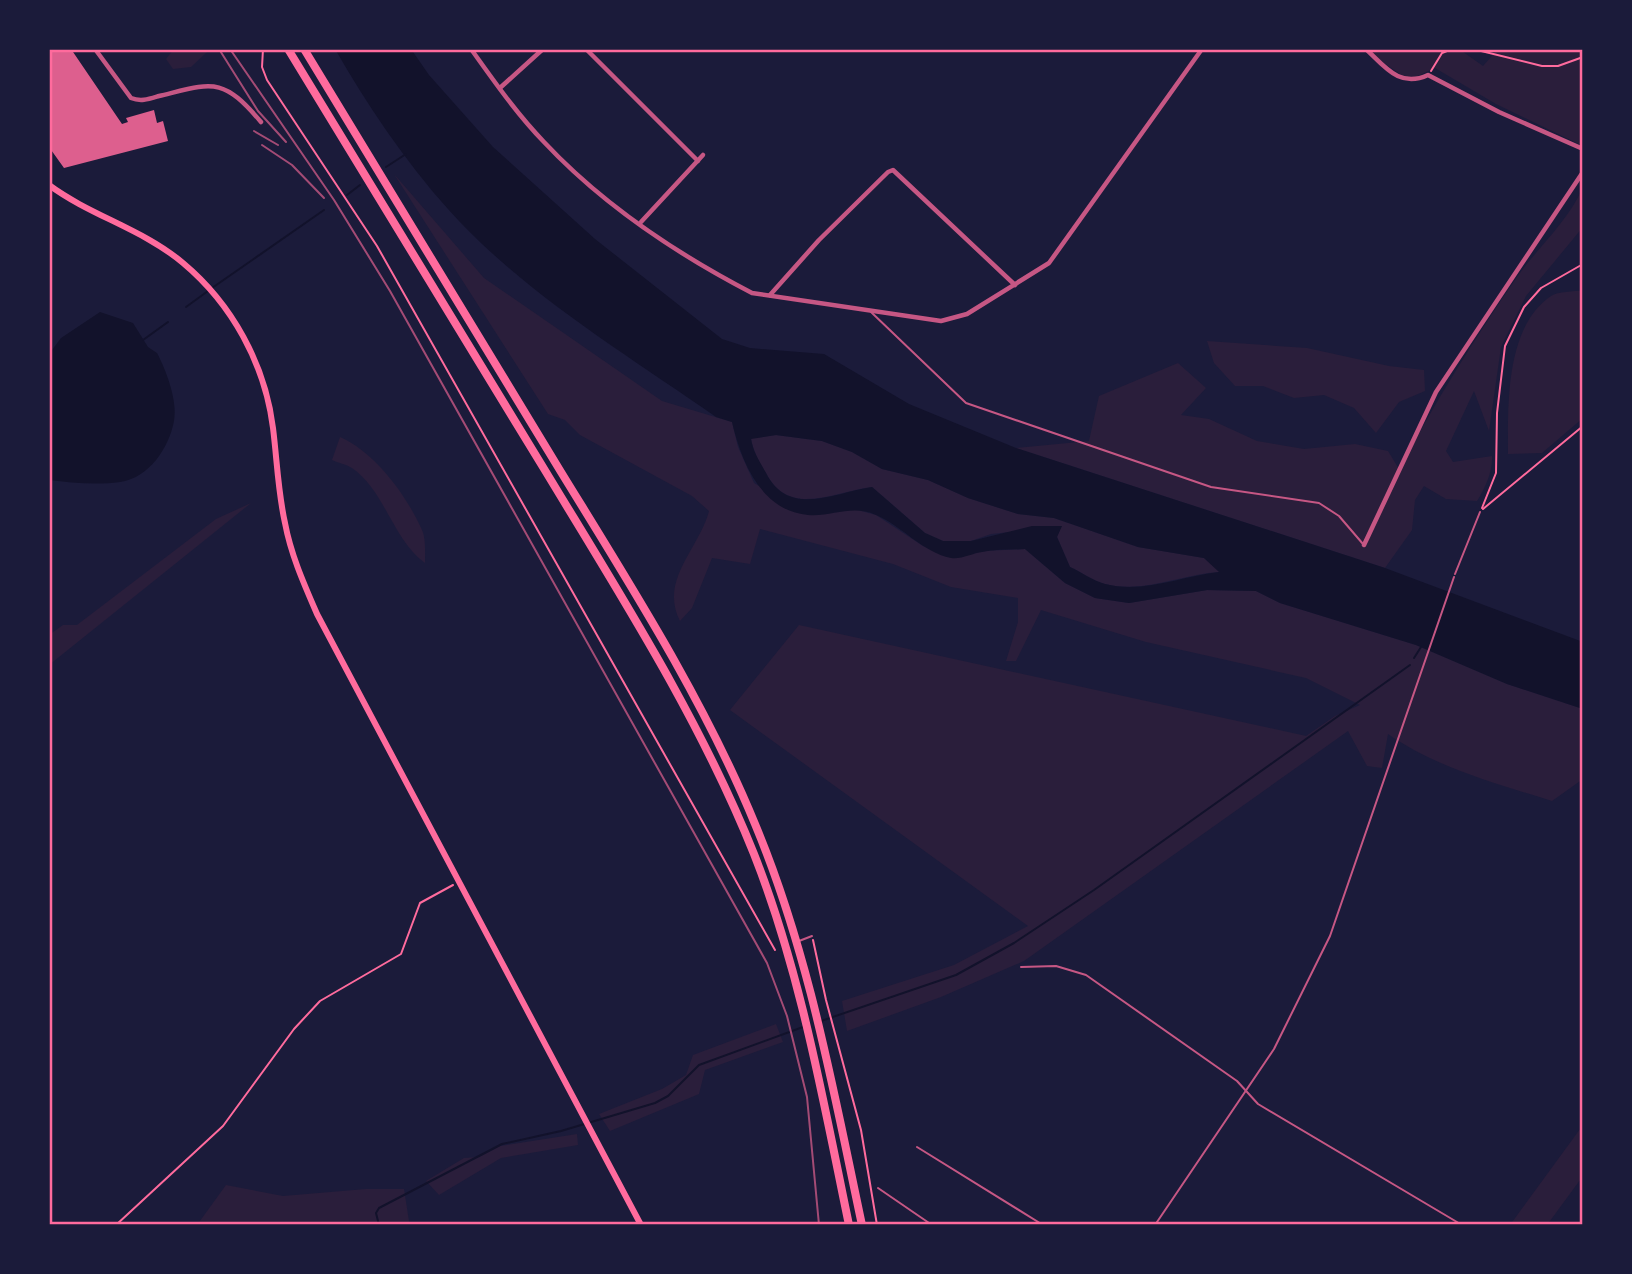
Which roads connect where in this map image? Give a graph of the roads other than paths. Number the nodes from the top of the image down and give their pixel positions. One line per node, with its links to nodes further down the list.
1 (95, 49): 10 (street)
2 (288, 49): 29 (highway)
3 (303, 49): 30 (highway)
4 (471, 49): 9 (street)
5 (542, 49): 9 (street)
6 (586, 49): 13 (street)
7 (1202, 49): 17 (street)
8 (1366, 49): 11 (street)
9 (501, 87): 16 (street)
10 (261, 122)
11 (1583, 149)
12 (704, 155): 13 (street)
13 (698, 161): 16 (street)
14 (1583, 172): 21 (street)
15 (49, 185): 28 (main road)
16 (641, 222): 18 (street)
17 (1015, 285): 18 (street); 19 (street)
18 (770, 295): 19 (street)
19 (870, 312): 21 (lane)
20 (1480, 512): 25 (lane)
21 (1364, 545)
22 (812, 936): 23 (lane)
23 (775, 950)
24 (1021, 967): 25 (lane)
25 (1247, 1093): 33 (lane); 34 (lane)
26 (917, 1147): 32 (lane)
27 (878, 1188): 31 (lane)
28 (641, 1225)
29 (849, 1225)
30 (862, 1225)
31 (932, 1225)
32 (1042, 1225)
33 (1156, 1225)
34 (1462, 1225)

